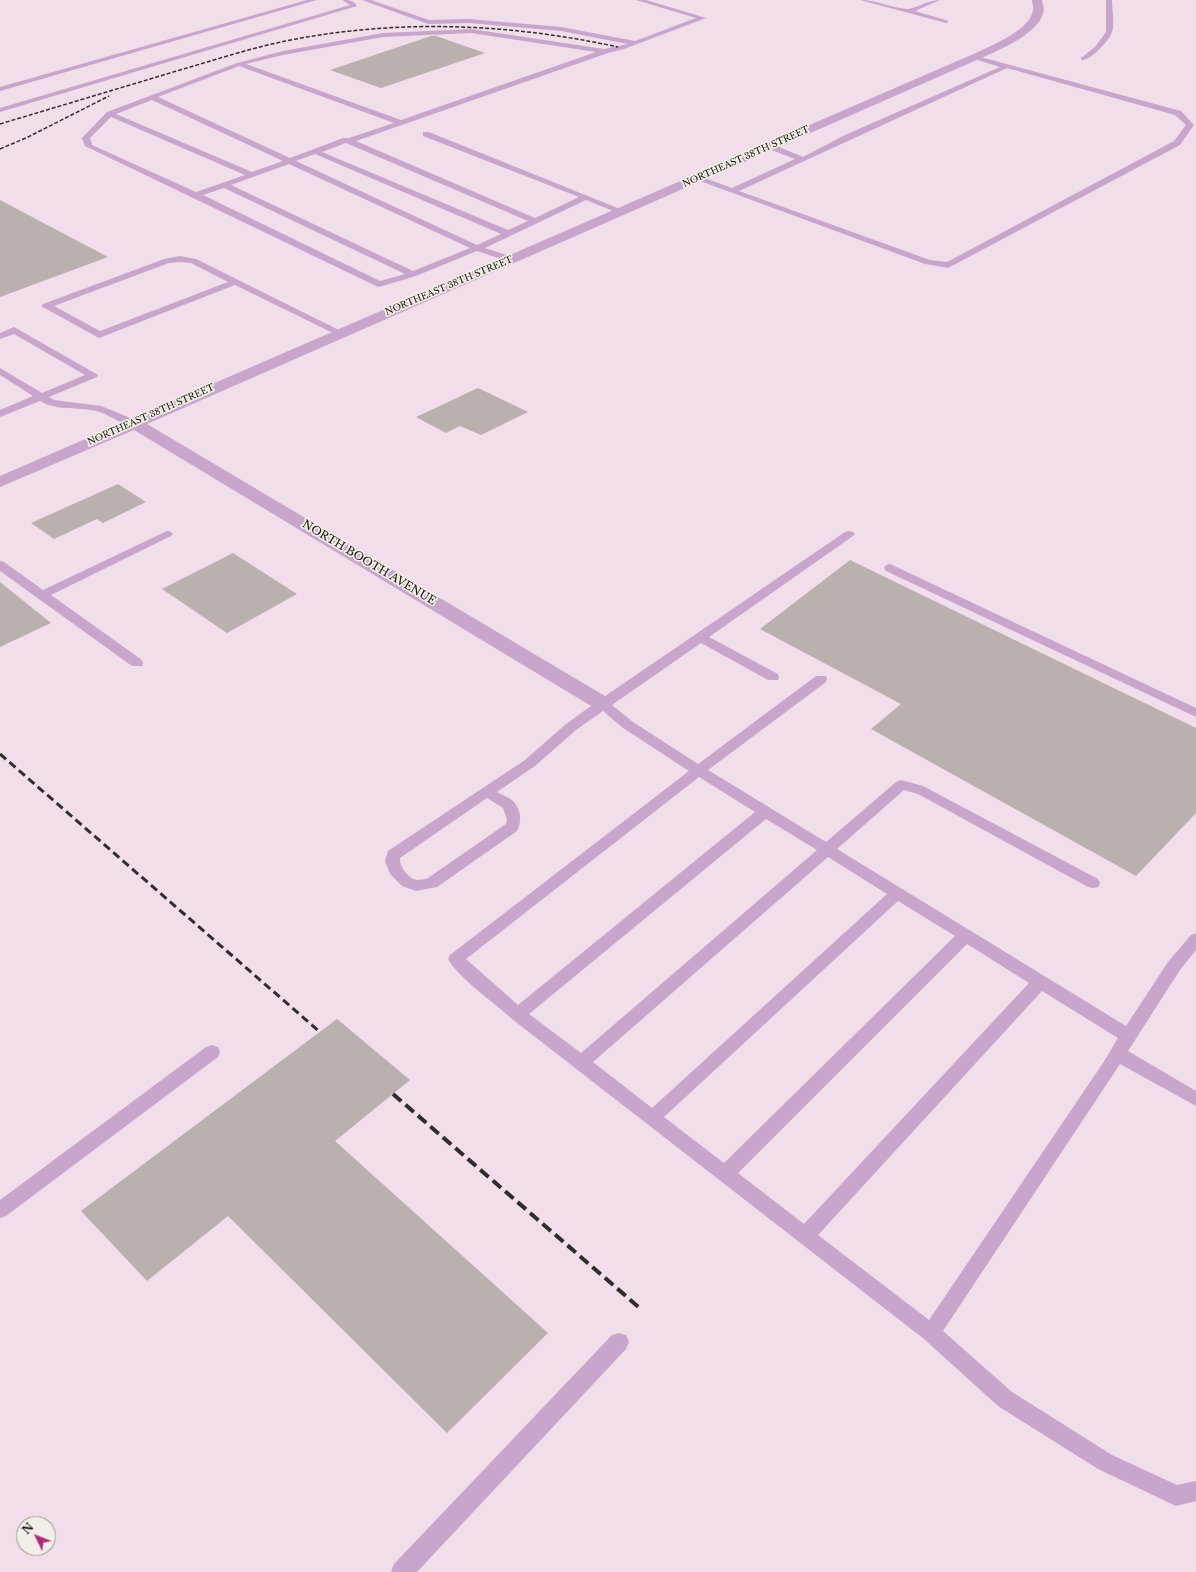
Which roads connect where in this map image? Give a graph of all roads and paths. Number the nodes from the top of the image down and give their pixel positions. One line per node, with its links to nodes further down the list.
1 (314, 0): 17 (lane)
2 (345, 0): 19 (lane)
3 (365, 0): 11 (lane)
4 (639, 0): 11 (lane)
5 (863, 0): 9 (lane)
6 (937, 0): 9 (lane)
7 (1037, 0): 13 (street, NORTHEAST 38TH STREET)
8 (1109, 0): 14 (lane)
9 (908, 11): 10 (lane)
10 (946, 21)
11 (636, 43): 12 (lane)
12 (606, 51): 15 (lane); 21 (lane)
13 (977, 55): 16 (lane); 24 (street, NORTHEAST 38TH STREET)
14 (1083, 59)
15 (239, 64): 18 (lane); 21 (lane)
16 (1007, 66): 27 (lane); 31 (lane)
17 (0, 89)
18 (152, 97): 20 (lane); 26 (lane)
19 (0, 110)
20 (110, 114): 28 (lane); 32 (lane)
21 (401, 123): 23 (lane)
22 (426, 134): 33 (lane)
23 (349, 141): 25 (lane); 35 (lane)
24 (770, 146): 27 (lane); 29 (street, NORTHEAST 38TH STREET)
25 (314, 151): 26 (lane); 36 (lane)
26 (288, 160): 28 (lane); 37 (lane)
27 (802, 160): 31 (lane)
28 (250, 174): 30 (lane)
29 (696, 178): 31 (lane); 34 (street, NORTHEAST 38TH STREET)
30 (224, 185): 32 (lane); 39 (lane)
31 (732, 191)
32 (196, 195): 39 (lane)
33 (586, 197): 34 (lane); 35 (lane)
34 (621, 211): 38 (street, NORTHEAST 38TH STREET)
35 (536, 222): 36 (lane)
36 (509, 234): 37 (lane)
37 (477, 248): 38 (lane); 39 (lane)
38 (510, 259): 41 (street, NORTHEAST 38TH STREET)
39 (414, 274)
40 (235, 282): 40 (lane); 41 (lane)
41 (340, 333): 46 (street, NORTHEAST 38TH STREET)
42 (0, 336): 44 (lane)
43 (0, 371): 44 (lane)
44 (42, 397): 45 (lane); 46 (lane)
45 (0, 414)
46 (134, 423): 47 (street, NORTHEAST 38TH STREET); 57 (street, NORTH BOOTH AVENUE)
47 (0, 482)
48 (168, 534): 52 (lane)
49 (849, 534): 53 (lane)
50 (0, 565): 52 (lane)
51 (890, 568): 58 (lane)
52 (42, 595): 54 (lane)
53 (700, 637): 55 (lane); 57 (lane)
54 (138, 664)
55 (773, 677)
56 (820, 679): 59 (lane)
57 (603, 704): 59 (lane); 60 (lane)
58 (1196, 713)
59 (699, 770): 61 (lane); 68 (lane)
60 (487, 792): 60 (lane)
61 (766, 812): 62 (lane); 68 (lane)
62 (826, 849): 63 (lane); 64 (lane); 72 (lane)
63 (1093, 883)
64 (897, 893): 65 (lane); 74 (lane)
65 (965, 936): 67 (lane); 75 (lane)
66 (1196, 939): 69 (lane)
67 (1040, 982): 69 (lane); 77 (lane)
68 (518, 1014): 72 (lane)
69 (1128, 1036): 71 (lane)
70 (212, 1052): 76 (lane)
71 (1118, 1054): 73 (lane); 78 (lane)
72 (581, 1063): 74 (lane)
73 (1196, 1099)
74 (652, 1118): 75 (lane)
75 (725, 1174): 77 (lane)
76 (0, 1210)
77 (805, 1236): 78 (lane)
78 (930, 1333): 80 (lane)
79 (619, 1342): 81 (lane)
80 (1196, 1491)
81 (402, 1572)

